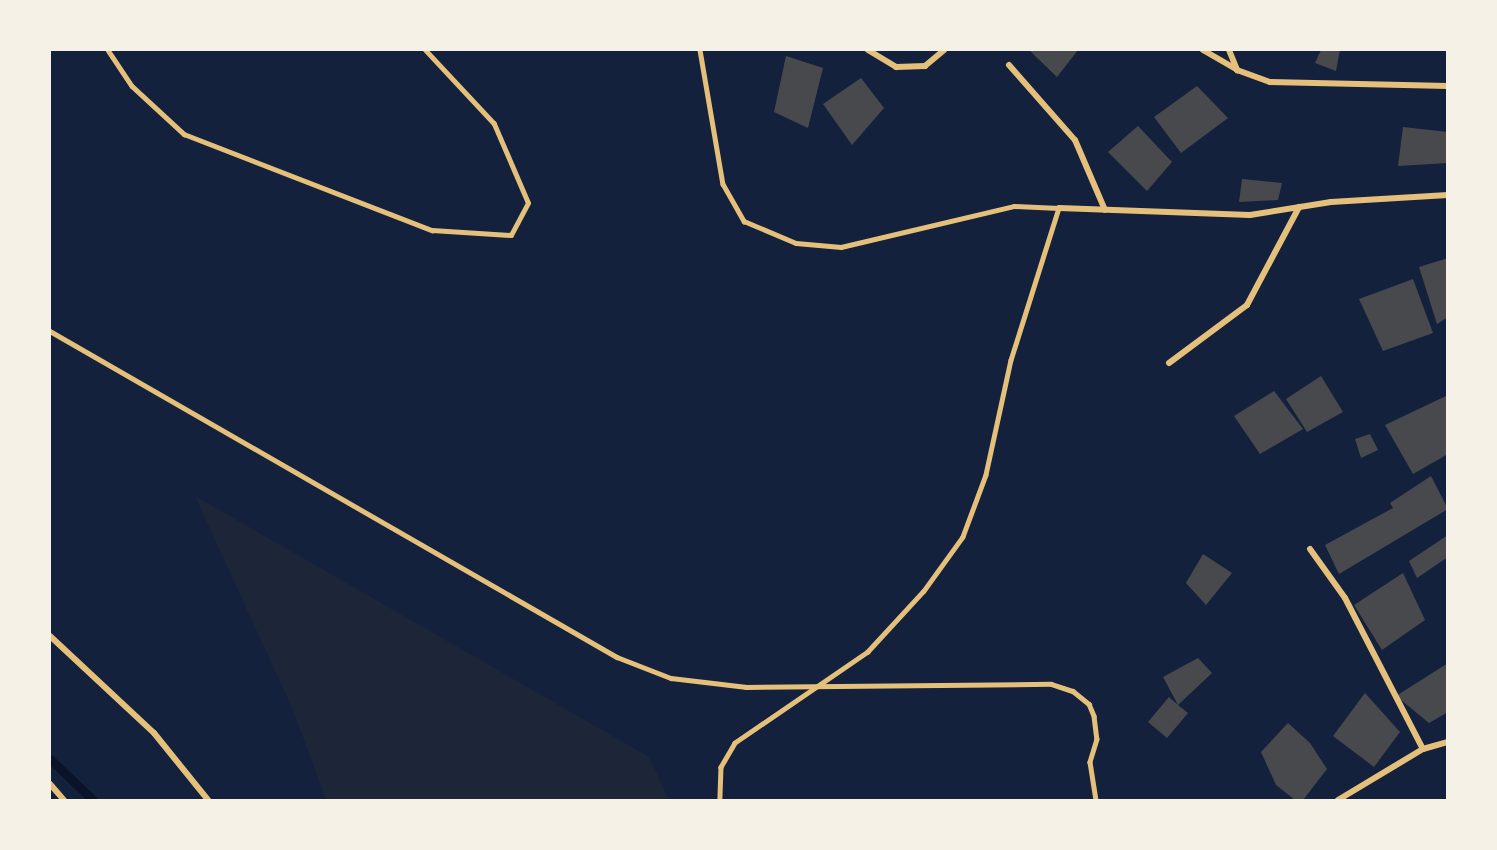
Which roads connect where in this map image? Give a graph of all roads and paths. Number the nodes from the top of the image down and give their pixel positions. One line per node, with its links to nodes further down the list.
1 (108, 50): 2 (lane)
2 (425, 50)
3 (700, 50): 13 (lane)
4 (868, 50): 5 (street)
5 (944, 50)
6 (1203, 50): 9 (street)
7 (1229, 50): 9 (street)
8 (1009, 64): 14 (street)
9 (1237, 70): 10 (street)
10 (1448, 86)
11 (1448, 195): 12 (street)
12 (1299, 207): 14 (street); 16 (street)
13 (1059, 208): 14 (street); 19 (lane)
14 (1105, 210)
15 (50, 331): 19 (lane)
16 (1169, 363)
17 (1310, 549): 21 (street)
18 (50, 636): 24 (street)
19 (821, 685): 25 (lane); 26 (lane)
20 (1448, 742): 21 (street)
21 (1424, 749): 27 (street)
22 (50, 784): 23 (street)
23 (64, 801)
24 (208, 801)
25 (720, 801)
26 (1096, 801)
27 (1338, 801)

